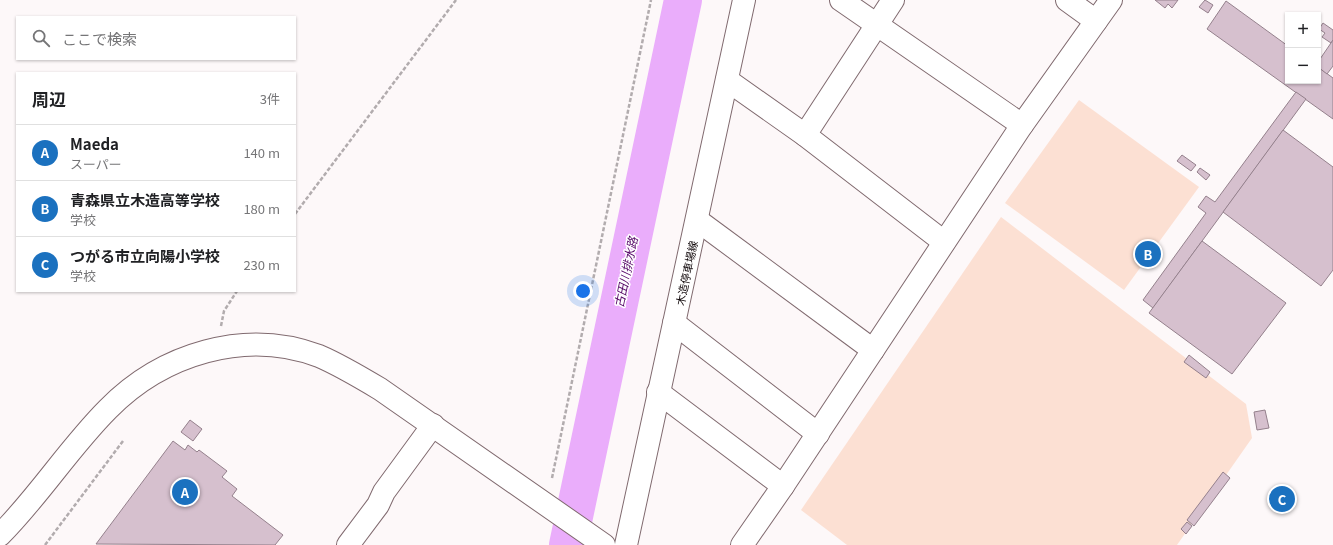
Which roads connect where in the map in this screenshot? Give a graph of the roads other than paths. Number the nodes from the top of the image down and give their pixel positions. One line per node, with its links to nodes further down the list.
1 (744, 0): 8 (street, 木造停車場線)
2 (841, 0): 7 (street)
3 (893, 0): 7 (street)
4 (1067, 0): 6 (street)
5 (1111, 0): 6 (street)
6 (1096, 21): 9 (street)
7 (876, 24): 9 (street); 10 (street)
8 (727, 80): 10 (street); 11 (street, 木造停車場線)
9 (1022, 125): 12 (street)
10 (805, 135): 12 (street)
11 (697, 220): 13 (street, 木造停車場線); 14 (street)
12 (944, 242): 14 (street)
13 (674, 324): 15 (street, 木造停車場線); 17 (street)
14 (873, 350): 17 (street)
15 (658, 392): 18 (street); 22 (street, 木造停車場線)
16 (433, 425): 19 (street); 20 (street); 21 (street)
17 (818, 434): 18 (street)
18 (783, 486): 23 (street)
19 (0, 535)
20 (348, 545)
21 (604, 545)
22 (626, 545)
23 (742, 545)

